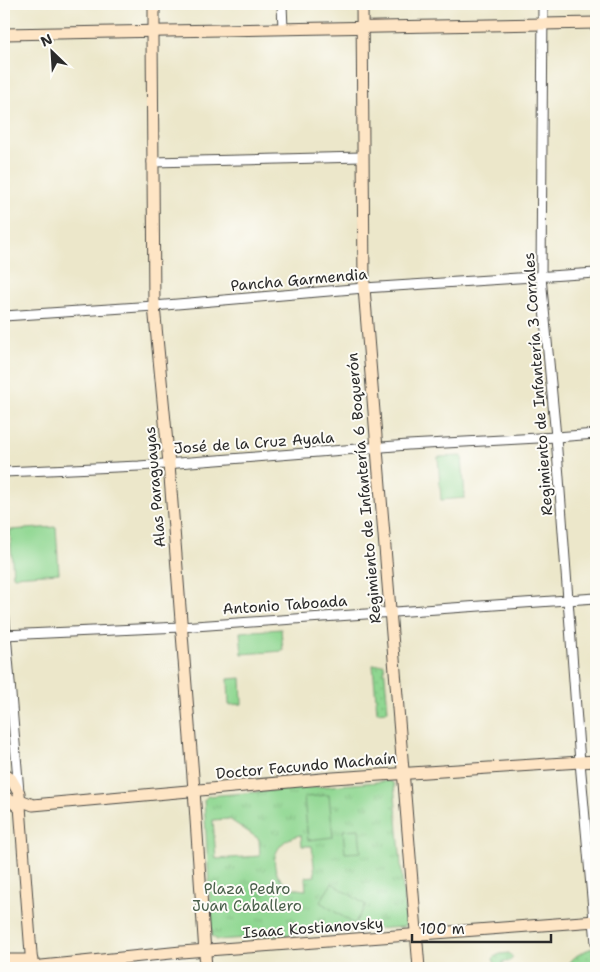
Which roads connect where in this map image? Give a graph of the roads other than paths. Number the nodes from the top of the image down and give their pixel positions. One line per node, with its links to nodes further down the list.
1 (154, 4): 9 (street, Alas Paraguayas)
2 (282, 4): 8 (street)
3 (362, 4): 7 (street, Regimiento de Infantería 6 Boquerón)
4 (543, 4): 6 (street, Regimiento de Infantería 3 Corrales)
5 (596, 23): 6 (street)
6 (542, 24): 7 (street); 14 (street, Regimiento de Infantería 3 Corrales)
7 (362, 27): 8 (street); 11 (street, Regimiento de Infantería 6 Boquerón)
8 (283, 29): 9 (street)
9 (154, 31): 10 (street); 12 (street, Alas Paraguayas)
10 (4, 34)
11 (362, 157): 12 (street); 15 (street, Regimiento de Infantería 6 Boquerón)
12 (152, 162): 16 (street, Alas Paraguayas)
13 (596, 273): 14 (street, Pancha Garmendia)
14 (542, 277): 15 (street, Pancha Garmendia); 19 (street, Regimiento de Infantería 3 Corrales)
15 (364, 288): 16 (street, Pancha Garmendia); 20 (street, Regimiento de Infantería 6 Boquerón)
16 (154, 306): 17 (street, Pancha Garmendia); 21 (street, Alas Paraguayas)
17 (4, 316)
18 (596, 434): 19 (street, José de la Cruz Ayala)
19 (556, 437): 20 (street, José de la Cruz Ayala); 24 (street, Regimiento de Infantería 3 Corrales)
20 (376, 448): 21 (street, José de la Cruz Ayala); 26 (street, Regimiento de Infantería 6 Boquerón)
21 (168, 464): 22 (street, José de la Cruz Ayala); 27 (street, Alas Paraguayas)
22 (4, 472)
23 (596, 598): 24 (street, Antonio Taboada)
24 (568, 600): 26 (street, Antonio Taboada); 30 (street, Regimiento de Infantería 3 Corrales)
25 (4, 609): 28 (street)
26 (390, 611): 27 (street, Antonio Taboada); 31 (street, Regimiento de Infantería 6 Boquerón)
27 (181, 627): 28 (street, Antonio Taboada); 33 (street, Alas Paraguayas)
28 (5, 635): 35 (street)
29 (596, 761): 30 (street, Doctor Facundo Machaín)
30 (580, 762): 31 (street, Doctor Facundo Machaín); 36 (street, Regimiento de Infantería 3 Corrales)
31 (402, 773): 33 (street, Doctor Facundo Machaín); 37 (street, Regimiento de Infantería 6 Boquerón)
32 (4, 774): 35 (street)
33 (194, 790): 35 (street, Doctor Facundo Machaín); 39 (street, Alas Paraguayas)
34 (4, 796): 35 (street, Doctor Facundo Machaín)
35 (20, 800): 41 (street)
36 (596, 921): 37 (street, Isaac Kostianovsky); 38 (street, Regimiento de Infantería 3 Corrales)
37 (416, 936): 39 (street, Isaac Kostianovsky); 43 (street, Regimiento de Infantería 6 Boquerón)
38 (596, 944)
39 (204, 951): 41 (street, Isaac Kostianovsky); 42 (street, Alas Paraguayas)
40 (4, 960): 41 (street, Isaac Kostianovsky)
41 (32, 965)
42 (206, 968)
43 (419, 968)

